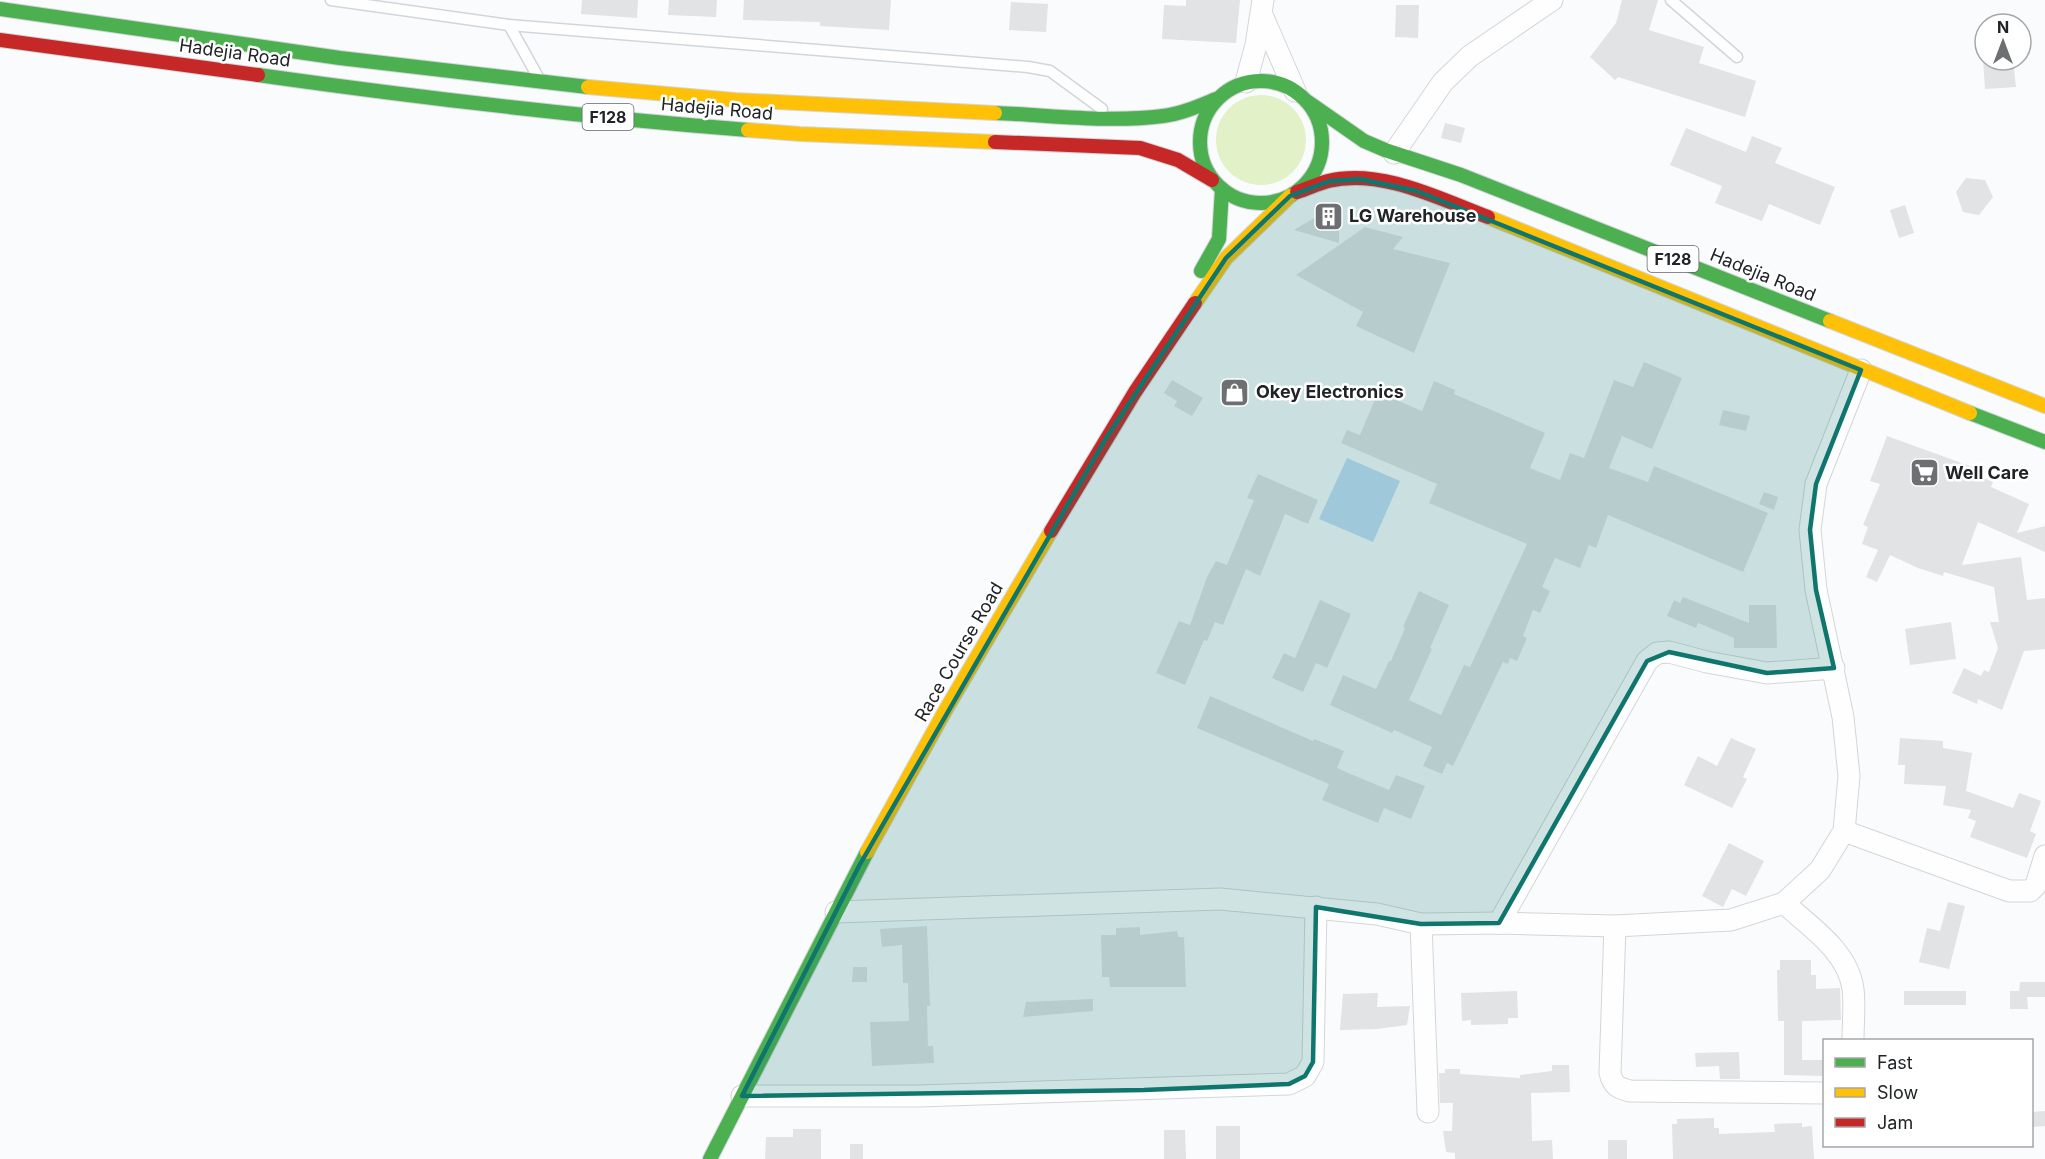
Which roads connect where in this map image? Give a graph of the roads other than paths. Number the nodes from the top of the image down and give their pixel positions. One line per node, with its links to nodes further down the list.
1 (331, 0): 6 (lane)
2 (1552, 0): 14 (street)
3 (1671, 0): 8 (lane)
4 (1263, 7): 10 (street); 11 (street)
5 (0, 9): 9 (main road, Hadejia Road / F128)
6 (509, 25): 9 (lane); 13 (lane)
7 (0, 40): 15 (main road, Hadejia Road / F128)
8 (1737, 57)
9 (541, 82): 13 (main road, Hadejia Road / F128)
10 (1246, 82): 11 (main road, F128); 12 (main road, F128)
11 (1301, 96): 14 (main road, Hadejia Road / F128); 16 (main road)
12 (1216, 99): 13 (main road, Hadejia Road / F128); 15 (main road)
13 (1114, 119)
14 (1394, 153): 18 (main road, Hadejia Road / F128)
15 (1217, 185): 16 (main road, F128); 20 (main road)
16 (1294, 194): 17 (main road, F128); 26 (main road, Race Course Road)
17 (1861, 370): 19 (main road, F128); 21 (street)
18 (2045, 406)
19 (2045, 442)
20 (1063, 485)
21 (1834, 668): 22 (street); 27 (street)
22 (1844, 831): 23 (street); 24 (street)
23 (2045, 855)
24 (1784, 903): 29 (street); 30 (street)
25 (1316, 907): 26 (street); 28 (street); 32 (street)
26 (836, 912): 32 (main road, Race Course Road)
27 (1499, 923): 28 (street); 29 (street)
28 (1421, 924): 33 (street)
29 (1615, 926): 31 (street)
30 (1853, 1039)
31 (1823, 1093)
32 (742, 1096): 34 (main road, Race Course Road)
33 (1428, 1112)
34 (710, 1159)

